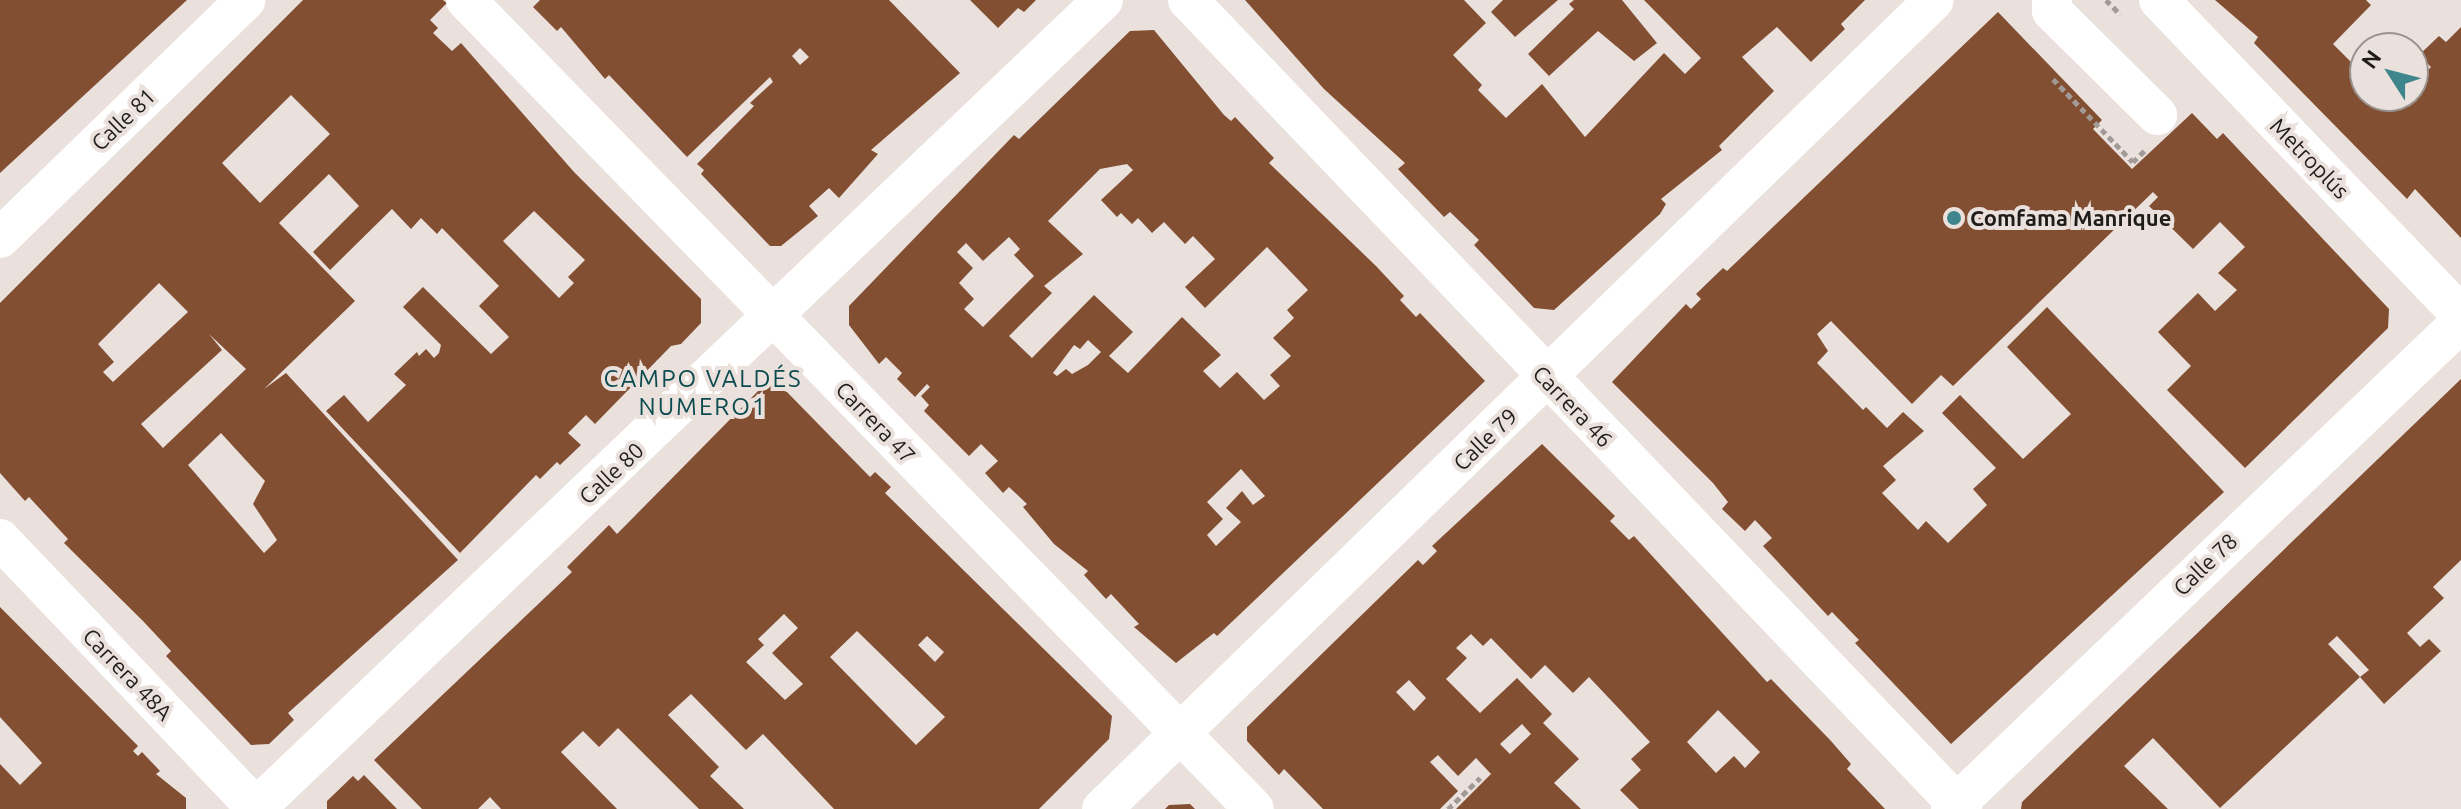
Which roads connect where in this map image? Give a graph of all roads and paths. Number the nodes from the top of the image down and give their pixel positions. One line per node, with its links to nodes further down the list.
1 (246, 0): 9 (street, Calle 81)
2 (466, 0): 11 (street, Carrera 47)
3 (1103, 0): 11 (street, Calle 80)
4 (1188, 0): 13 (street, Carrera 46)
5 (1934, 0): 13 (street, Calle 79)
6 (2052, 0): 8 (street)
7 (2159, 0): 10 (street, Metroplús)
8 (2157, 115)
9 (0, 238)
10 (2461, 315)
11 (775, 319): 15 (street, Carrera 47); 18 (street, Calle 80)
12 (2461, 322): 17 (street, Calle 78)
13 (1547, 380): 15 (street, Calle 79); 17 (street, Carrera 46)
14 (0, 539): 18 (street, Carrera 48A)
15 (1180, 732): 19 (street, Calle 79); 20 (street, Carrera 47)
16 (1480, 778): 21 (path)
17 (1957, 807)
18 (256, 809)
19 (1102, 809)
20 (1254, 809)
21 (1448, 809)

